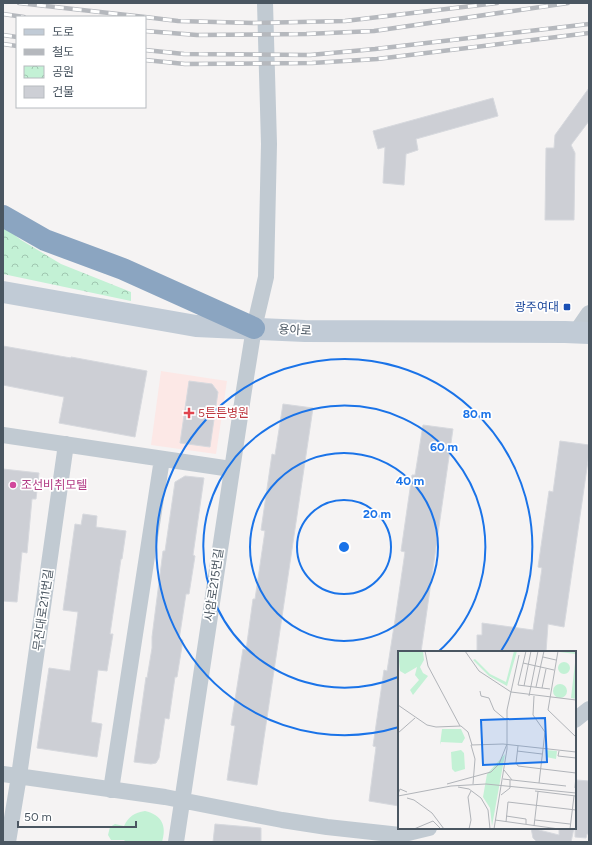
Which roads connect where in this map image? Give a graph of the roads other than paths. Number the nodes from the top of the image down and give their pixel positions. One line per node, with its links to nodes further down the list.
1 (265, 3): 5 (street, 사암로215번길)
2 (3, 216): 5 (highway)
3 (3, 292): 5 (main road, 용아로)
4 (589, 313): 6 (street)
5 (254, 328): 6 (main road, 용아로); 10 (street, 사암로215번길)
6 (582, 333)
7 (3, 435): 8 (street)
8 (66, 444): 9 (street); 14 (street, 무진대로211번길)
9 (162, 459): 10 (street); 15 (street)
10 (231, 469): 16 (street, 사암로215번길)
11 (589, 709): 12 (street)
12 (576, 719)
13 (3, 774): 14 (street)
14 (19, 776): 15 (street); 18 (street, 무진대로211번길)
15 (111, 790): 16 (street)
16 (183, 800): 17 (street); 19 (street, 사암로215번길)
17 (425, 829)
18 (8, 842)
19 (176, 842)

